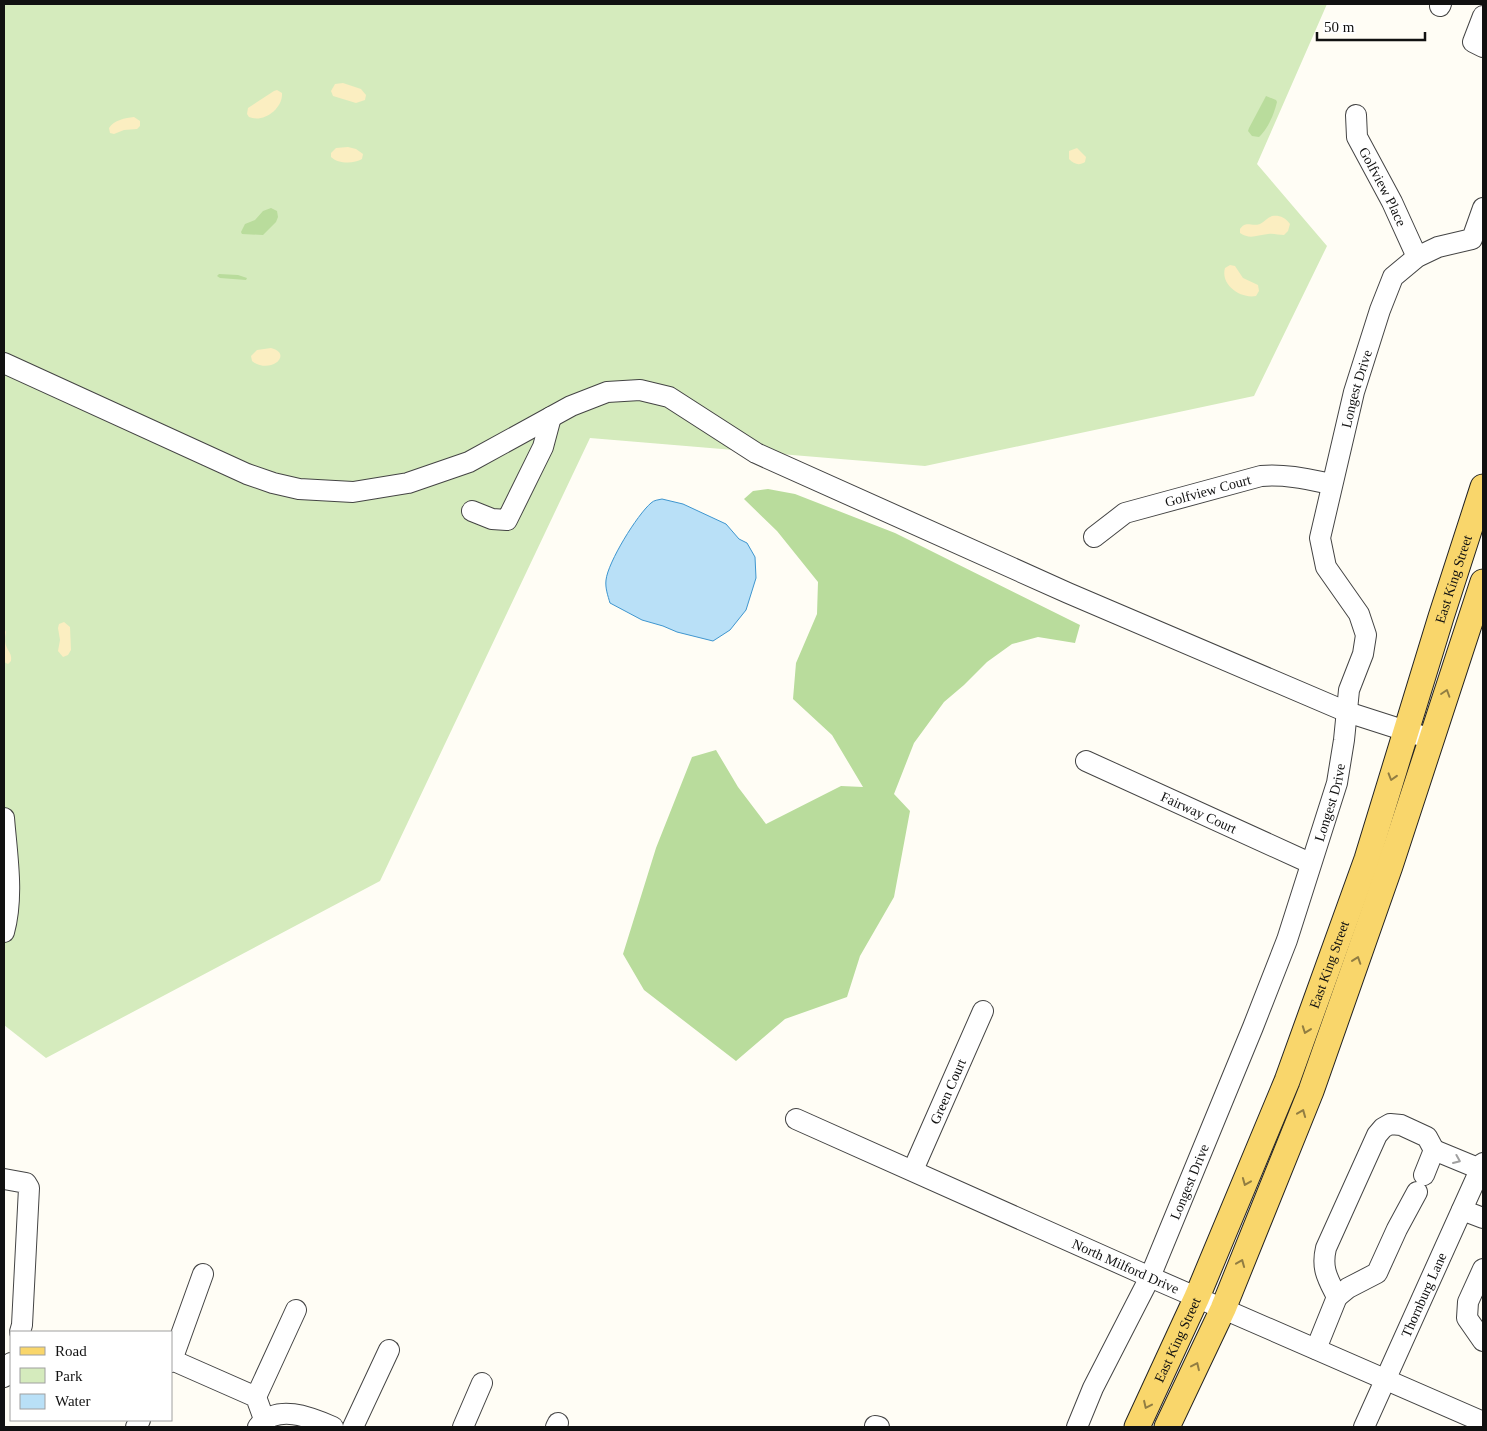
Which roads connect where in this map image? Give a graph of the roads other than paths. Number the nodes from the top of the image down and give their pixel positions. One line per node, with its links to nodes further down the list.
1 (1483, 16): 2 (street)
2 (1483, 47)
3 (1356, 115): 5 (street, Golfview Place)
4 (1483, 208): 5 (street, Longest Drive)
5 (1417, 257): 8 (street, Longest Drive)
6 (4, 363): 7 (street)
7 (551, 417): 10 (street); 13 (street)
8 (1331, 484): 11 (street, Golfview Court); 13 (street, Longest Drive)
9 (1483, 487): 14 (main road, East King Street)
10 (472, 512)
11 (1094, 537)
12 (1483, 582): 15 (main road, East King Street, one-way to 12)
13 (1347, 712): 14 (street); 18 (street, Longest Drive)
14 (1406, 730): 15 (street); 31 (main road, East King Street, one-way to 31)
15 (1431, 739): 33 (main road, East King Street, one-way to 15)
16 (1086, 761): 18 (street, Fairway Court)
17 (4, 818): 19 (street)
18 (1310, 863): 30 (street, Longest Drive)
19 (4, 932)
20 (983, 1011): 24 (street, Green Court)
21 (796, 1119): 24 (street, North Milford Drive)
22 (1434, 1150): 23 (street, one-way to 23); 32 (street); 32 (street)
23 (1482, 1166): 26 (street, Thornburg Lane)
24 (913, 1170): 30 (street, North Milford Drive)
25 (4, 1179): 35 (street)
26 (1462, 1210): 27 (street); 42 (street, Thornburg Lane)
27 (1483, 1218)
28 (1483, 1269): 36 (street)
29 (203, 1274): 39 (street)
30 (1150, 1277): 31 (street, North Milford Drive); 50 (street, Longest Drive)
31 (1197, 1297): 33 (street, North Milford Drive); 51 (main road, East King Street, one-way to 51)
32 (1338, 1297): 37 (street)
33 (1223, 1308): 37 (street, North Milford Drive); 52 (main road, East King Street, one-way to 33)
34 (296, 1310): 44 (street)
35 (20, 1331)
36 (1483, 1340)
37 (1316, 1349): 42 (street, North Milford Drive)
38 (389, 1350): 48 (street)
39 (172, 1361): 44 (street)
40 (10, 1366): 41 (street)
41 (4, 1377)
42 (1385, 1379): 45 (street, North Milford Drive); 53 (street, Thornburg Lane)
43 (482, 1383): 49 (street)
44 (256, 1396): 46 (street)
45 (1483, 1422)
46 (261, 1423): 47 (street)
47 (333, 1427)
48 (353, 1427)
49 (463, 1427)
50 (1078, 1427)
51 (1136, 1427)
52 (1168, 1427)
53 (1364, 1427)

